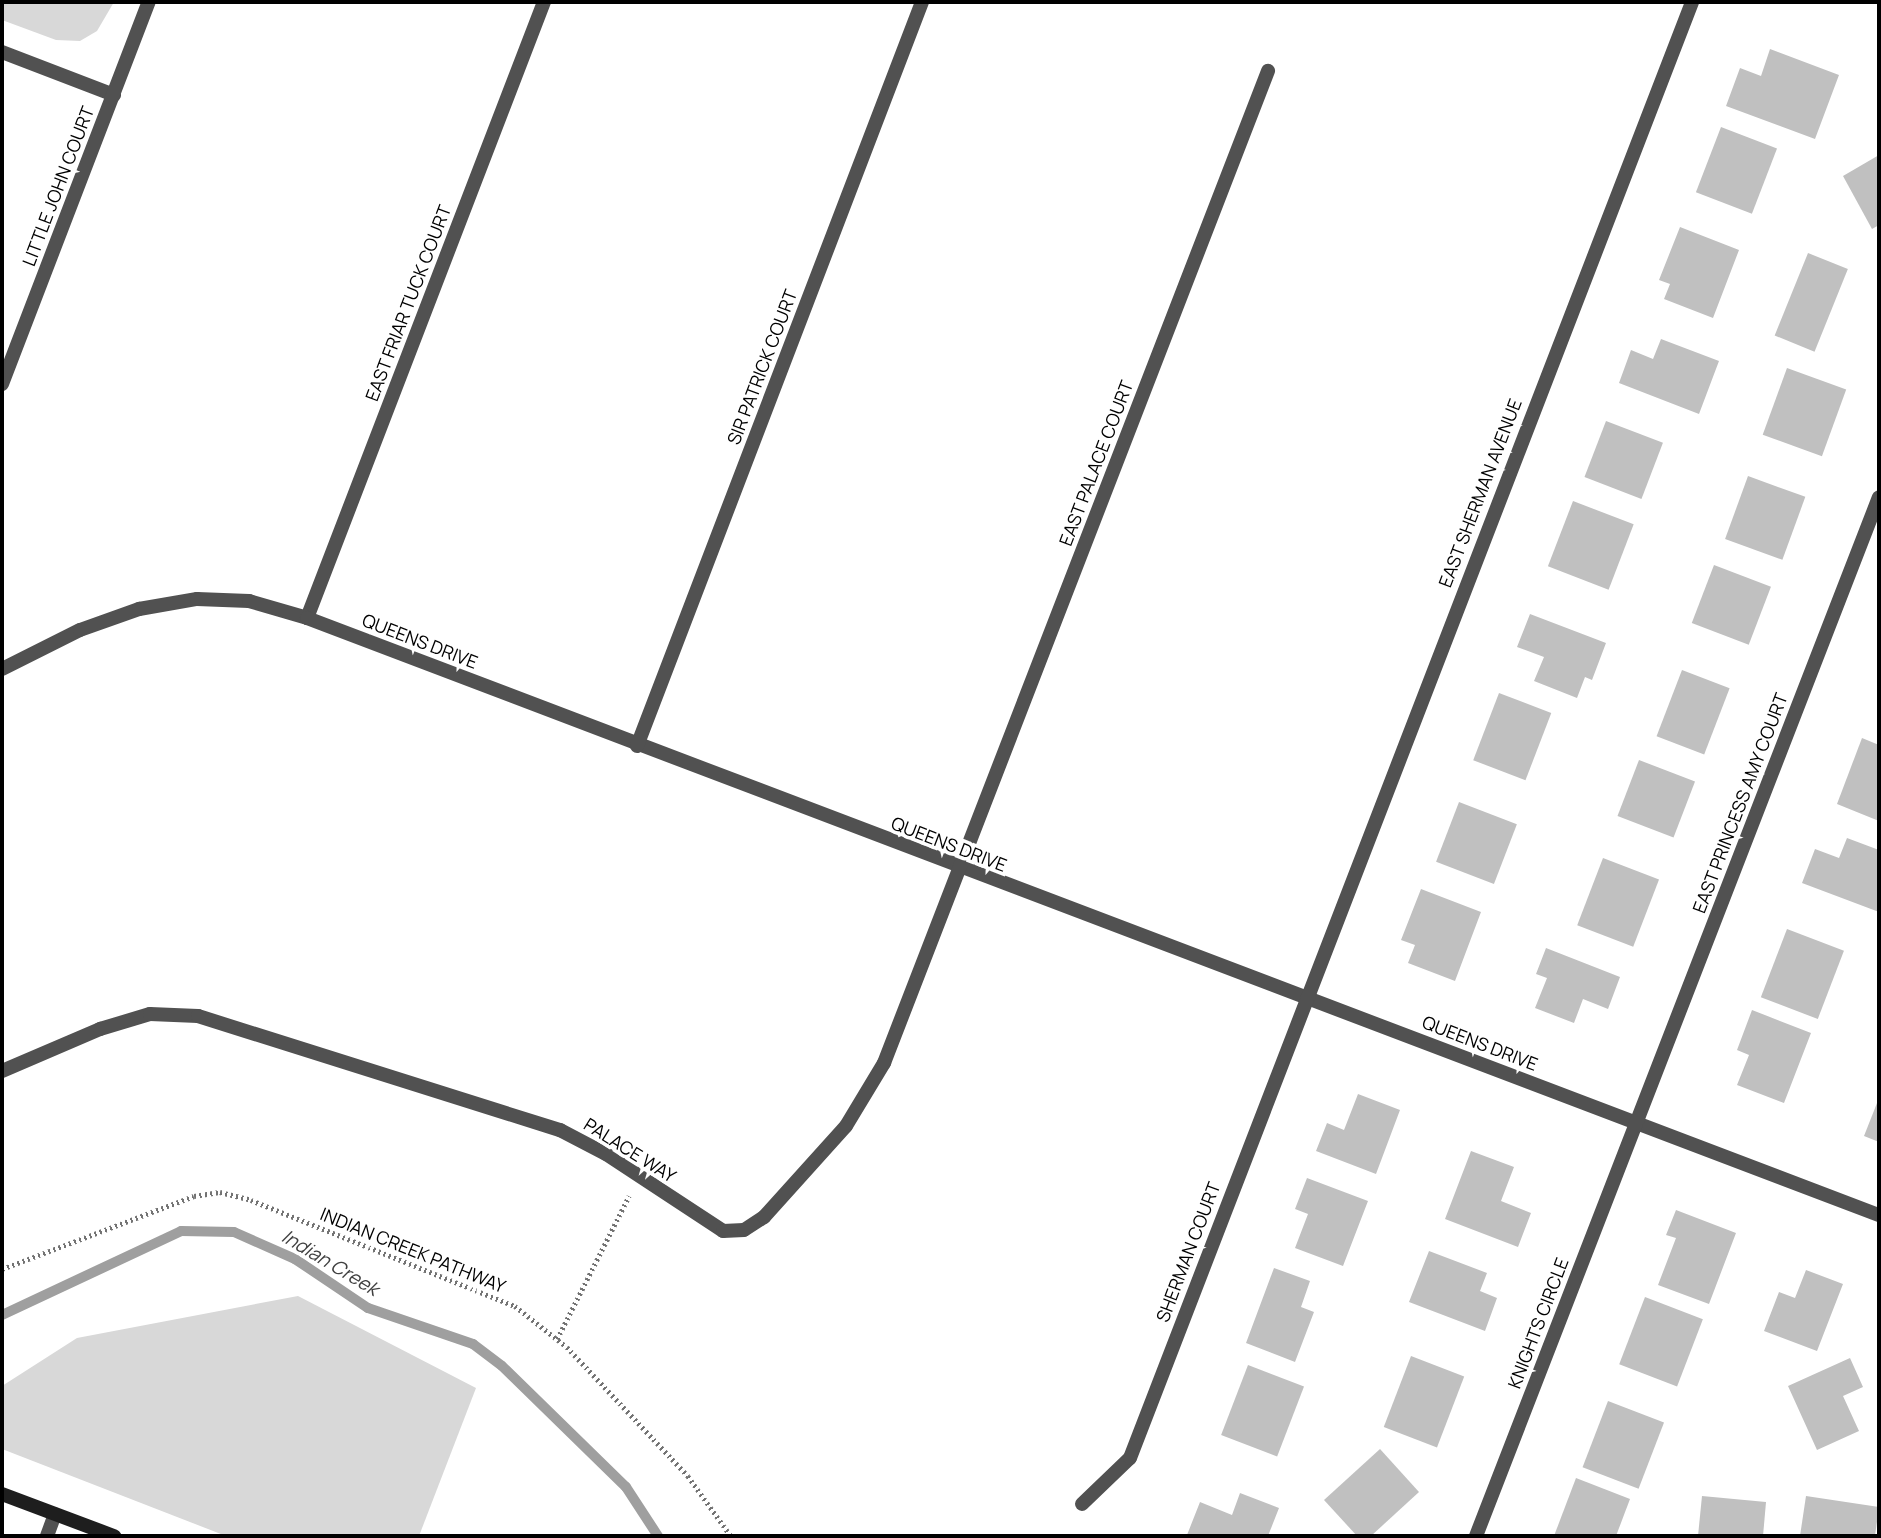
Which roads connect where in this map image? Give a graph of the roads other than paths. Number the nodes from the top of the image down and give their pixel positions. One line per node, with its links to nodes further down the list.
1 (149, 2): 7 (street, LITTLE JOHN COURT)
2 (544, 2): 10 (street, EAST FRIAR TUCK COURT)
3 (922, 2): 12 (street, SIR PATRICK COURT)
4 (1692, 2): 14 (street, EAST SHERMAN AVENUE)
5 (2, 52): 7 (street)
6 (1268, 71): 13 (street, EAST PALACE COURT)
7 (114, 95): 8 (street, LITTLE JOHN COURT)
8 (2, 384)
9 (1879, 497): 16 (street, EAST PRINCESS AMY COURT)
10 (307, 618): 11 (street, QUEENS DRIVE); 12 (street, QUEENS DRIVE)
11 (3, 665)
12 (637, 746): 13 (street, QUEENS DRIVE)
13 (961, 869): 14 (street, QUEENS DRIVE); 15 (street, PALACE WAY)
14 (1305, 998): 16 (street, QUEENS DRIVE); 19 (street, SHERMAN COURT)
15 (2, 1070)
16 (1636, 1123): 17 (street, QUEENS DRIVE); 23 (street, KNIGHTS CIRCLE)
17 (1879, 1215)
18 (2, 1494): 20 (main road)
19 (1082, 1504)
20 (55, 1514): 21 (street); 22 (main road)
21 (47, 1536)
22 (114, 1536)
23 (1476, 1536)

